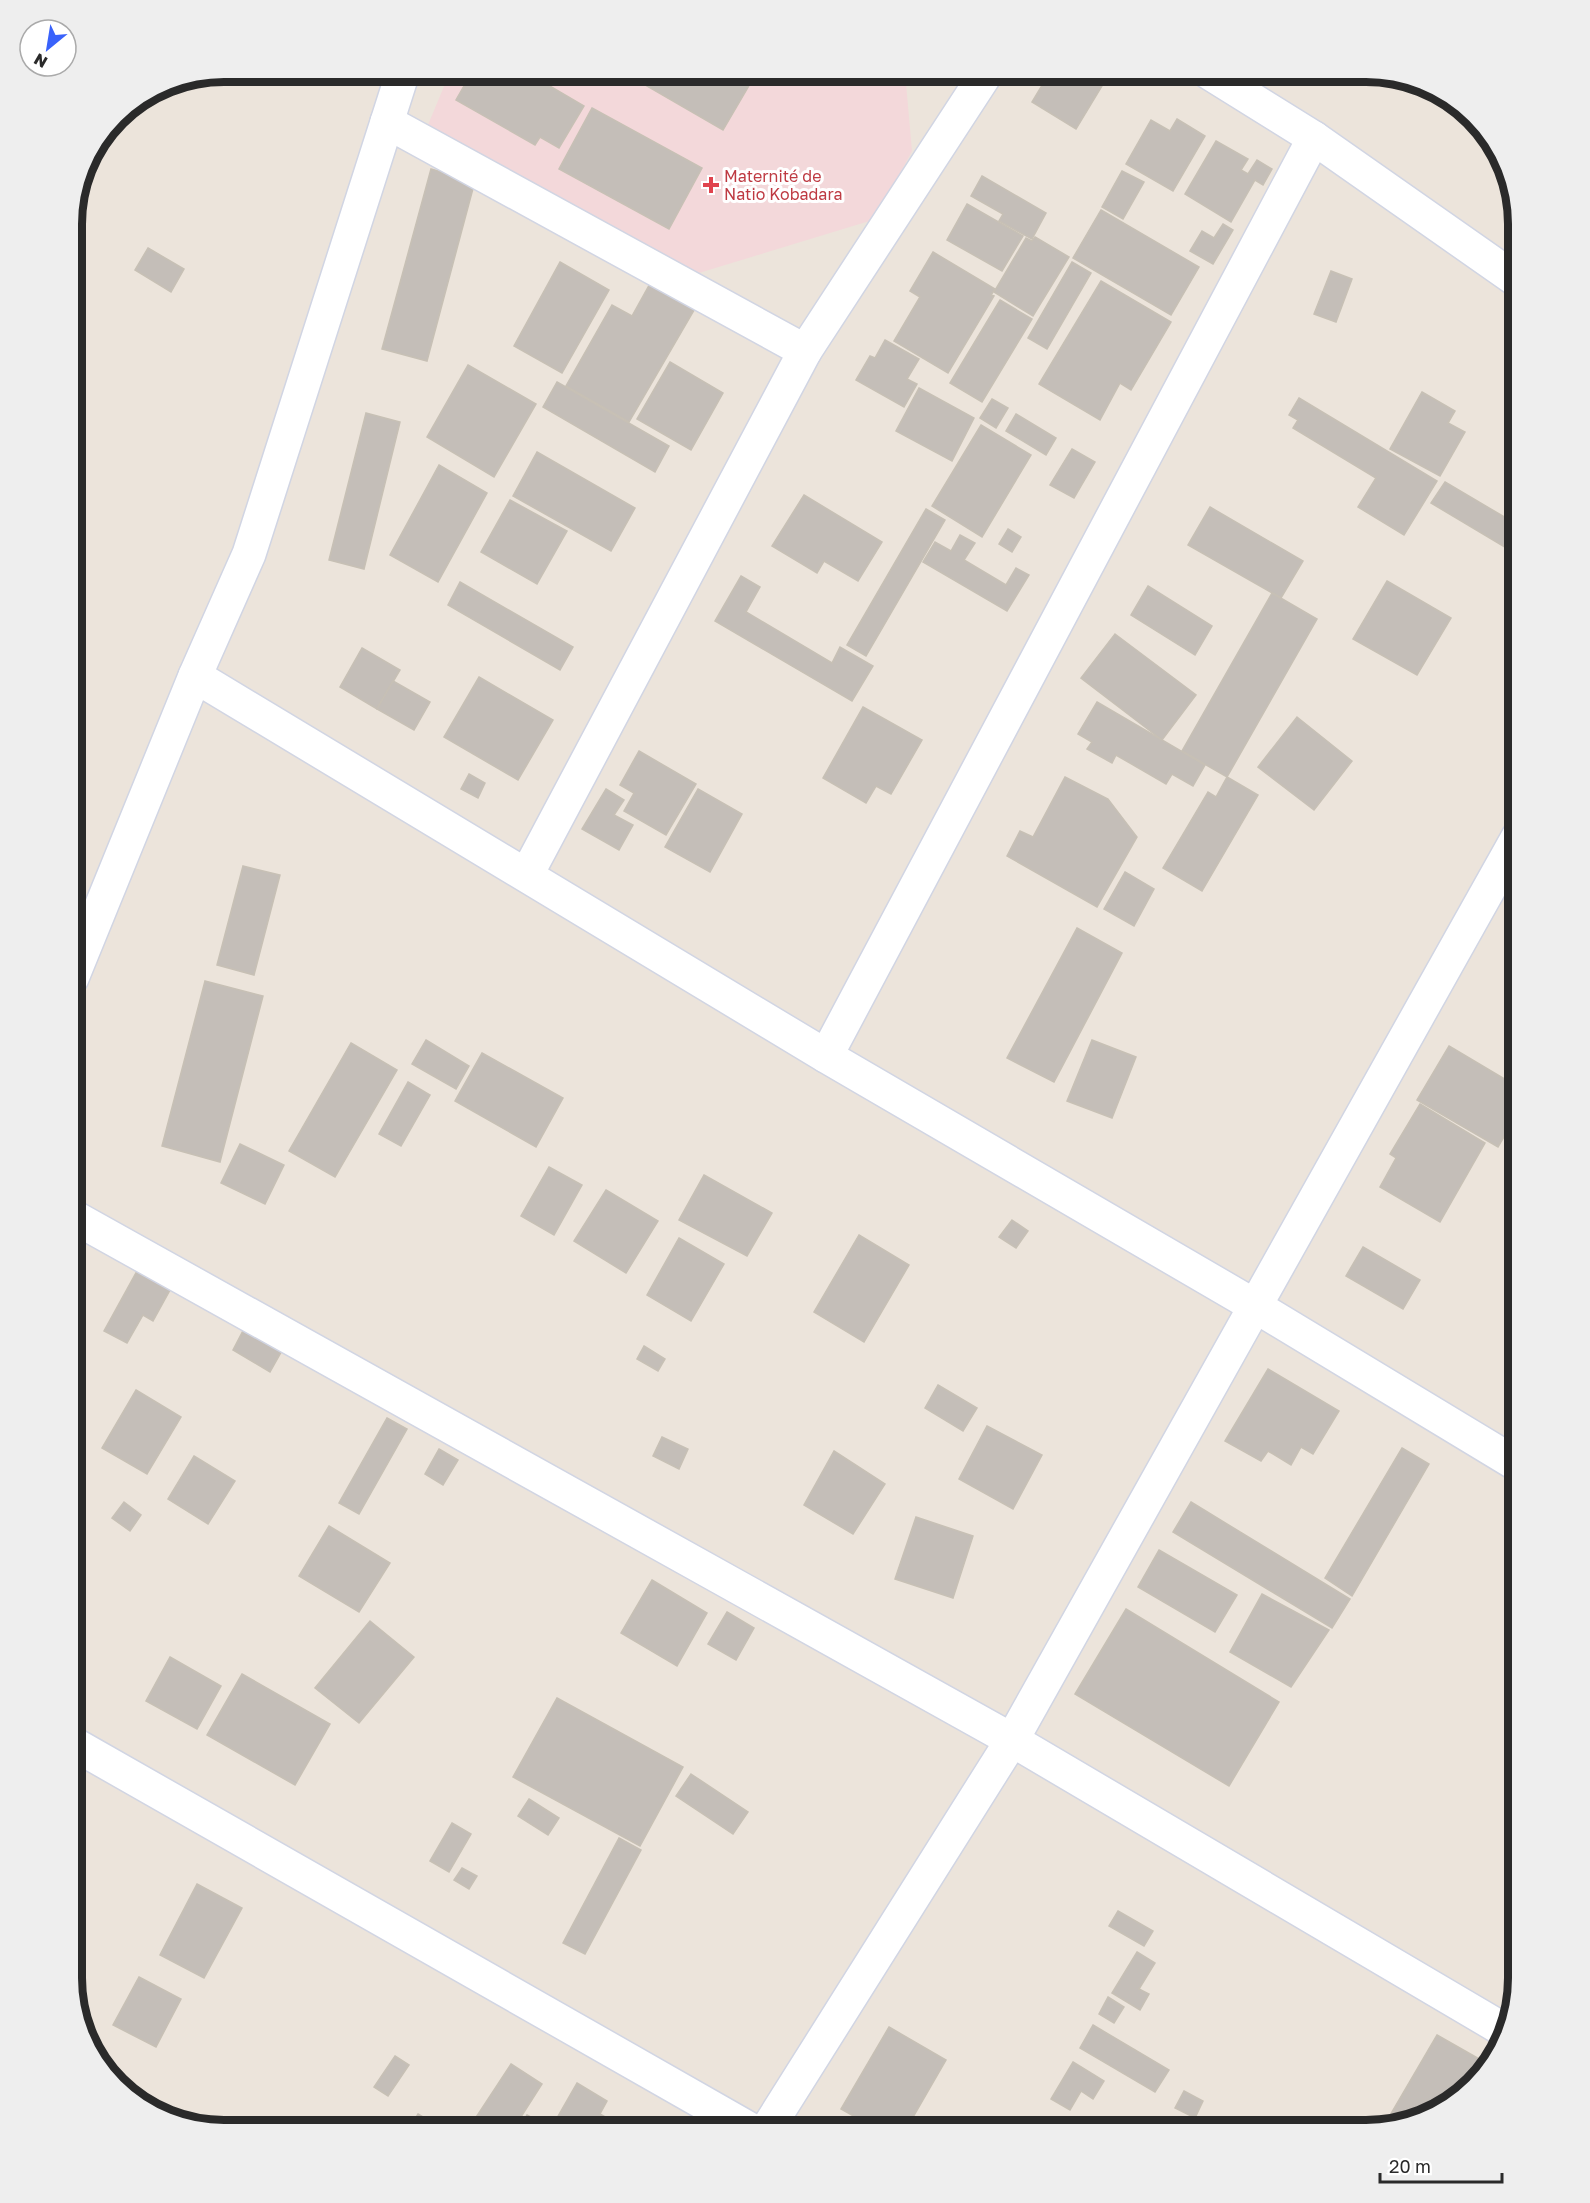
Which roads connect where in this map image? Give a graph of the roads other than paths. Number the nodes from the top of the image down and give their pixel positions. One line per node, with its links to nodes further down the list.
1 (399, 83): 4 (street)
2 (980, 83): 7 (street)
3 (1226, 83): 5 (street)
4 (387, 122): 7 (street); 8 (street)
5 (1314, 138): 6 (street); 12 (street)
6 (1508, 274)
7 (805, 351): 10 (street)
8 (195, 676): 10 (street); 11 (street)
9 (1508, 855): 14 (street)
10 (527, 874): 12 (street)
11 (83, 952)
12 (826, 1056): 14 (street)
13 (82, 1222): 16 (street)
14 (1255, 1306): 15 (street); 16 (street)
15 (1508, 1459)
16 (1012, 1740): 18 (street); 20 (street)
17 (82, 1749): 19 (street)
18 (1499, 2027)
19 (734, 2120)
20 (773, 2120)

